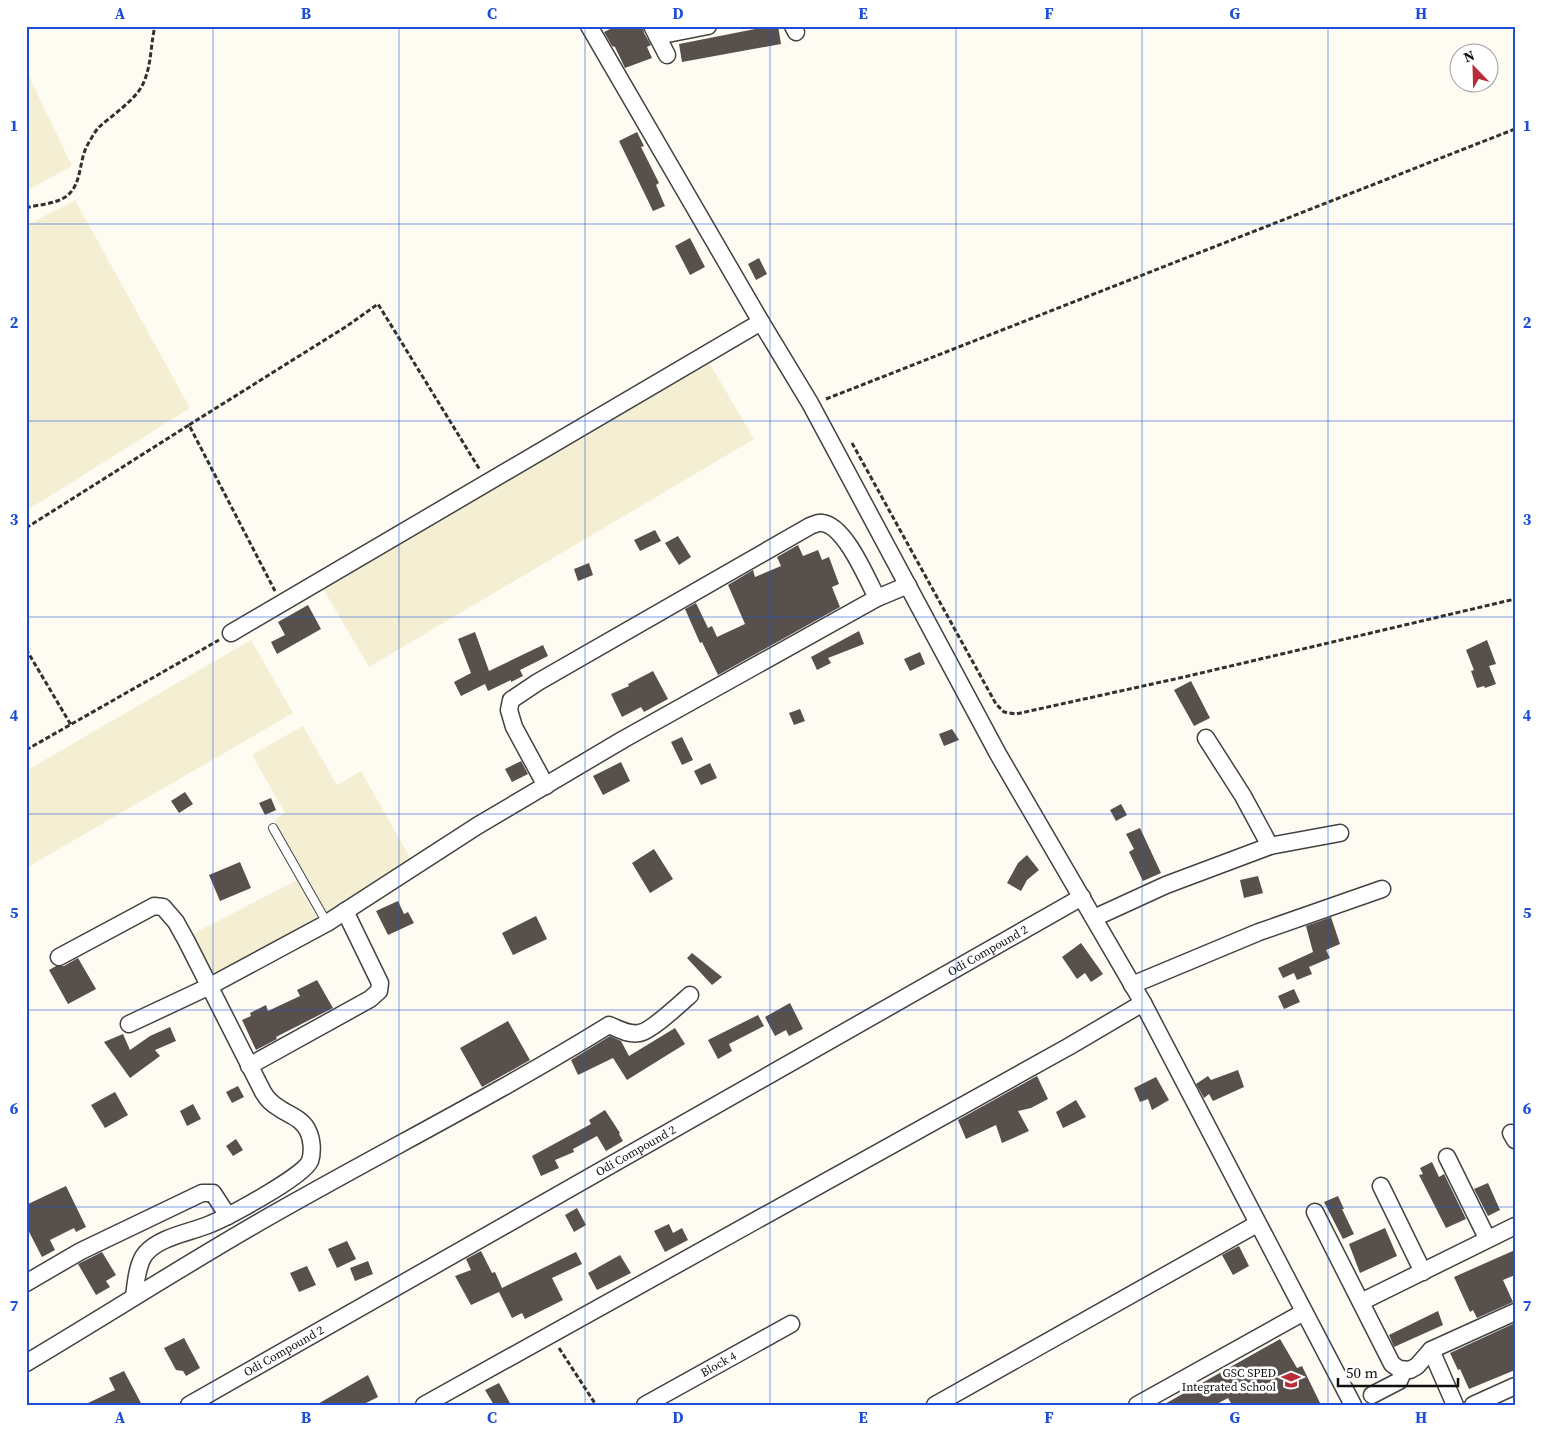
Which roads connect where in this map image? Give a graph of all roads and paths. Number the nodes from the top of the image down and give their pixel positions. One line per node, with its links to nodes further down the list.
1 (155, 26): 7 (path)
2 (589, 26): 8 (street)
3 (708, 26): 4 (street)
4 (655, 31): 5 (street)
5 (667, 55)
6 (1515, 129): 9 (path)
7 (26, 208)
8 (761, 322): 9 (street); 12 (street)
9 (810, 403): 14 (street)
10 (189, 425): 12 (path); 13 (path); 17 (path)
11 (851, 442): 16 (path)
12 (487, 482): 17 (street)
13 (26, 528)
14 (908, 585): 15 (street); 28 (street)
15 (877, 598): 23 (street); 23 (street)
16 (1515, 599)
17 (282, 604): 18 (street)
18 (230, 633): 20 (path)
19 (26, 650): 20 (path)
20 (71, 725): 22 (path)
21 (1206, 738): 26 (street)
22 (26, 750)
23 (546, 786): 29 (street)
24 (272, 828): 31 (lane)
25 (1340, 834): 26 (street)
26 (1270, 846): 30 (street)
27 (1382, 889): 33 (street)
28 (1082, 898): 30 (street); 61 (street, Odi Compound 2)
29 (345, 911): 31 (street); 38 (street)
30 (1094, 918): 33 (street)
31 (327, 923): 34 (street)
32 (59, 957): 34 (street)
33 (1132, 985): 36 (street)
34 (210, 986): 37 (street); 38 (street)
35 (690, 995): 47 (street)
36 (1143, 1003): 43 (street); 55 (street)
37 (129, 1024)
38 (249, 1066): 42 (street)
39 (1447, 1157): 46 (street)
40 (1382, 1186): 48 (street)
41 (1315, 1212): 51 (street)
42 (228, 1216): 44 (street); 49 (street)
43 (1257, 1224): 52 (street); 65 (street)
44 (210, 1225): 47 (street); 50 (street)
45 (1515, 1226): 46 (street)
46 (1487, 1238): 48 (street)
47 (199, 1258): 50 (street)
48 (1423, 1272): 51 (street)
49 (26, 1283)
50 (134, 1296): 57 (street)
51 (1361, 1302): 58 (street)
52 (1304, 1312): 66 (street); 67 (street)
53 (1515, 1312): 56 (street)
54 (791, 1324): 64 (street, Block 4)
55 (550, 1334): 62 (street); 63 (path)
56 (1430, 1350): 58 (street); 68 (street)
57 (26, 1363)
58 (1404, 1370): 60 (street)
59 (1515, 1386): 69 (street)
60 (1372, 1395)
61 (189, 1405)
62 (424, 1405)
63 (596, 1405)
64 (645, 1405)
65 (935, 1405)
66 (1137, 1405)
67 (1353, 1405)
68 (1454, 1405)
69 (1473, 1405)

